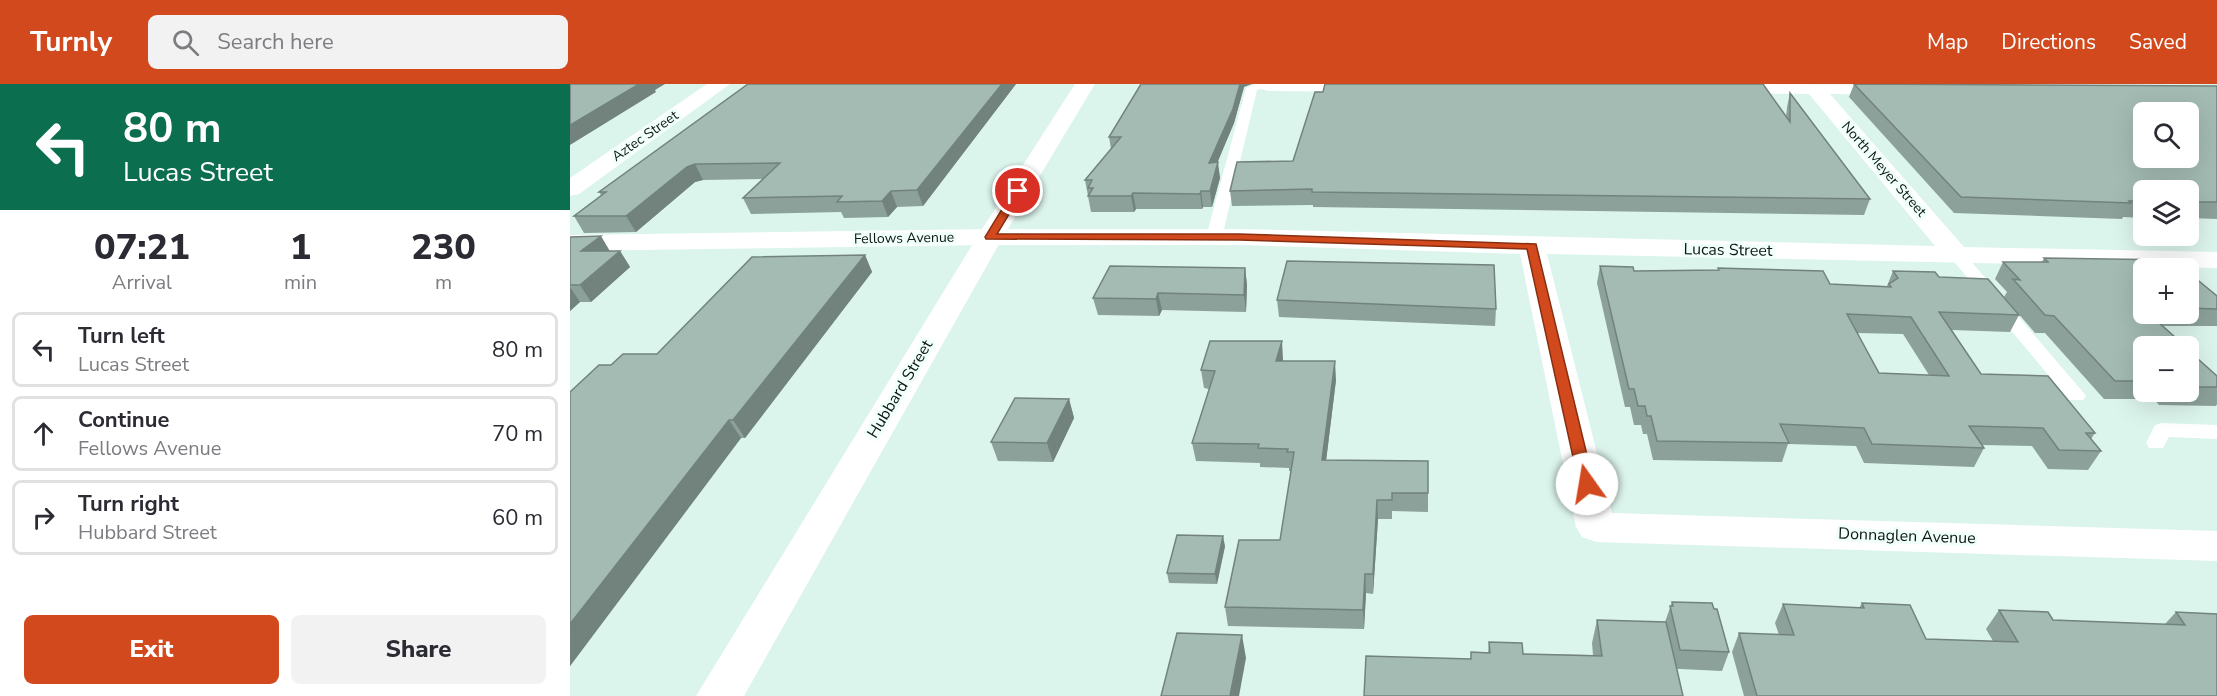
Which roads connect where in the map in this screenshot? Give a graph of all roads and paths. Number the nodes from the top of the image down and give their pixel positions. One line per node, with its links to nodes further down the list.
1 (720, 84): 8 (street, Aztec Street)
2 (1085, 84): 9 (street, Hubbard Street)
3 (1268, 85): 4 (street); 10 (lane)
4 (1386, 86)
5 (1813, 86): 6 (street); 7 (street); 13 (street, North Meyer Street)
6 (1707, 87)
7 (1921, 89)
8 (570, 189)
9 (990, 237): 10 (street, Fellows Avenue); 11 (street, Fellows Avenue); 19 (street, Hubbard Street)
10 (1226, 237): 12 (street, Lucas Street)
11 (570, 243)
12 (1532, 246): 13 (street, Lucas Street); 18 (street, Donnaglen Avenue)
13 (1957, 255): 14 (street, Lucas Street); 15 (lane)
14 (2217, 260)
15 (2076, 396)
16 (2217, 432): 17 (lane)
17 (2156, 443)
18 (2217, 546)
19 (719, 696)

